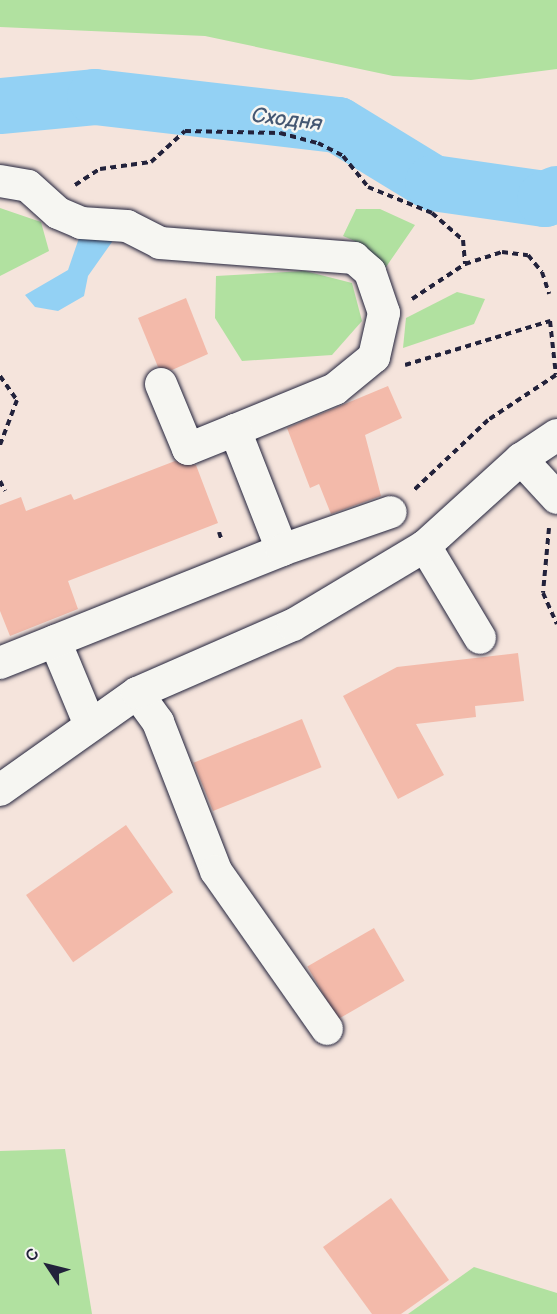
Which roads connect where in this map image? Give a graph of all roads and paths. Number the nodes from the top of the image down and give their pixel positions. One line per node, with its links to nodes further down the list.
1 (0, 181): 2 (lane)
2 (44, 200): 3 (path); 5 (lane)
3 (465, 264): 4 (path); 5 (path)
4 (549, 294)
5 (384, 313): 9 (lane)
6 (400, 366): 16 (path)
7 (0, 376): 11 (path)
8 (161, 384): 9 (lane)
9 (235, 430): 18 (lane)
10 (557, 435): 12 (lane)
11 (0, 445)
12 (521, 459): 15 (lane); 17 (lane)
13 (0, 481): 14 (path)
14 (5, 490)
15 (555, 509): 19 (path)
16 (392, 512): 18 (lane)
17 (425, 546): 20 (lane); 23 (lane)
18 (282, 550): 21 (lane)
19 (557, 624)
20 (480, 638)
21 (55, 641): 22 (lane); 24 (lane)
22 (0, 663)
23 (137, 693): 24 (lane); 26 (lane)
24 (90, 725): 25 (lane)
25 (0, 790)
26 (327, 1029)

